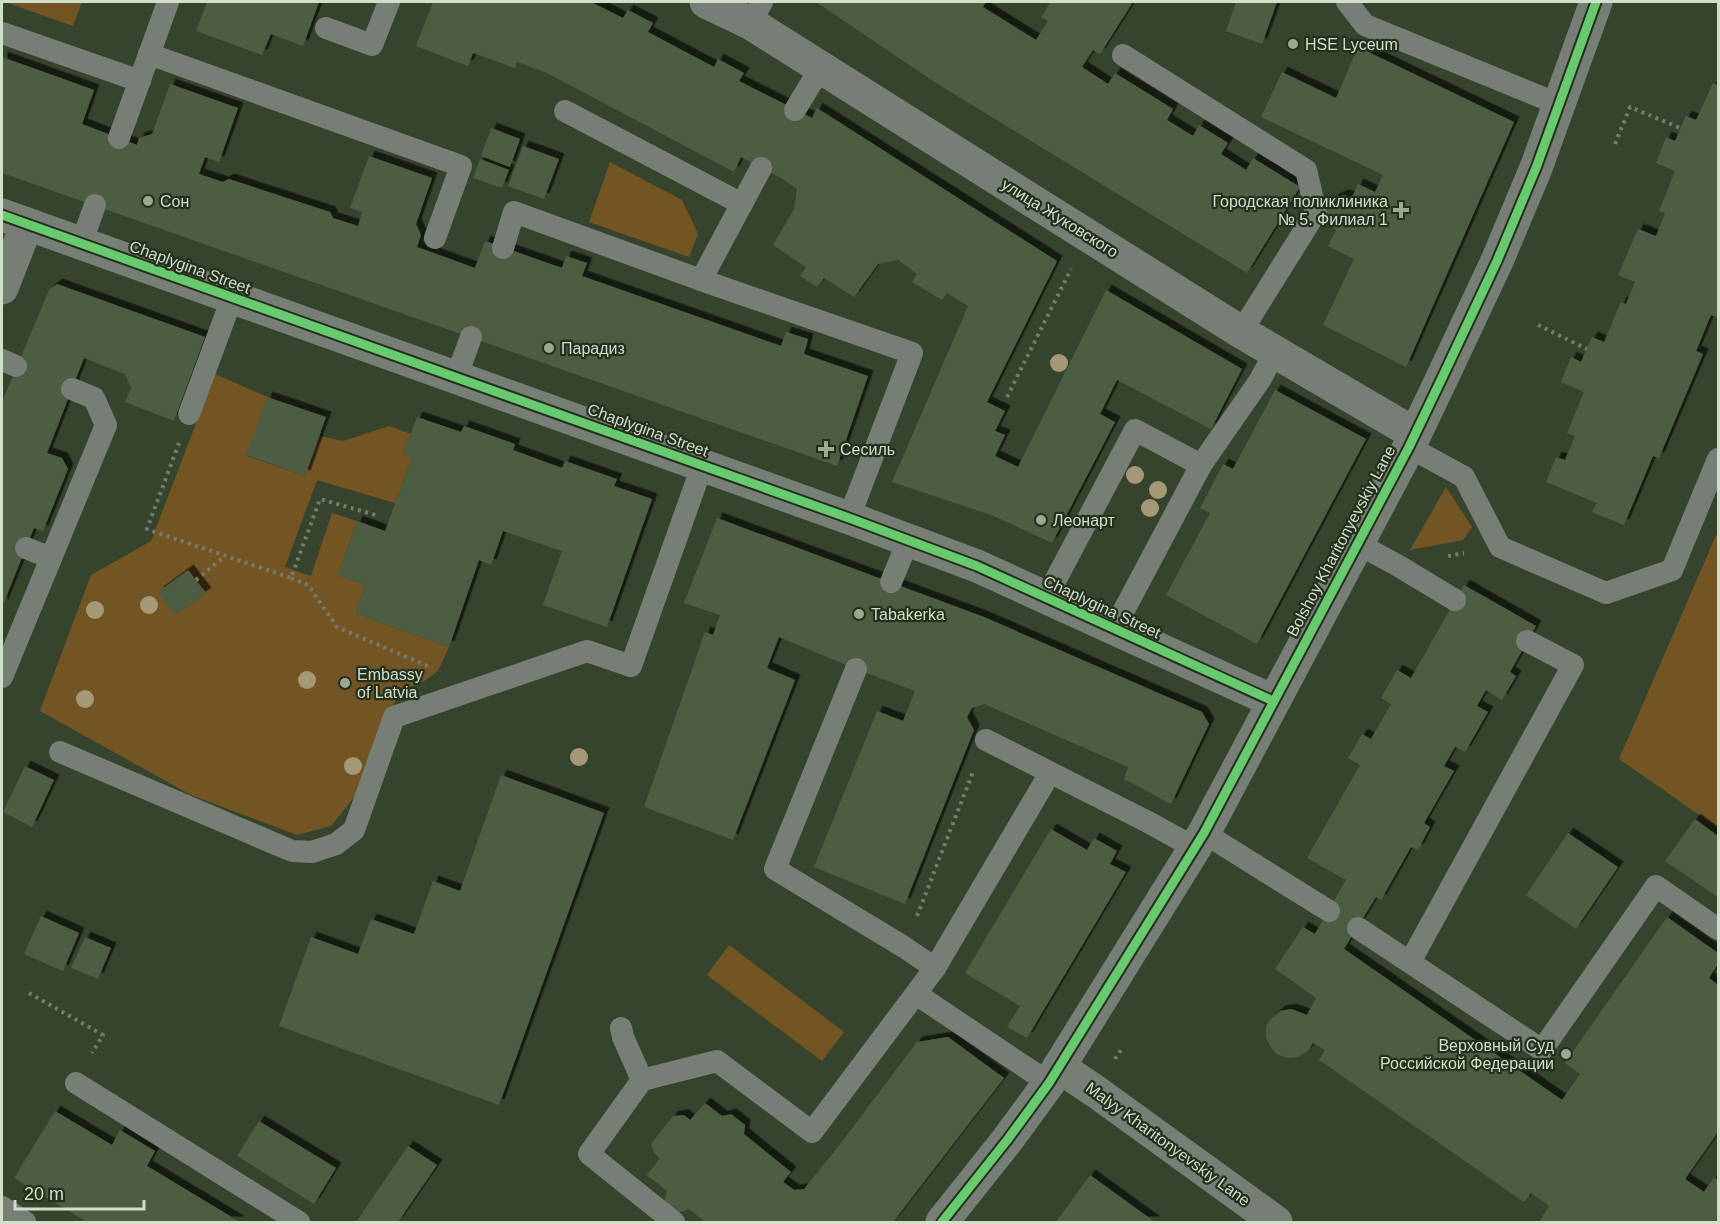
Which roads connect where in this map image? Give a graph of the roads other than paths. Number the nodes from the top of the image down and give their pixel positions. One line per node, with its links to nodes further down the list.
1 (168, 2): 9 (lane)
2 (389, 2): 7 (lane)
3 (706, 2): 6 (street, улица Жуковского)
4 (1347, 2): 13 (lane)
5 (1596, 2): 13 (street, Bolshoy Kharitonyevskiy Lane)
6 (756, 12): 11 (street, улица Жуковского)
7 (326, 28)
8 (2, 33): 12 (lane)
9 (149, 54): 12 (lane); 21 (lane)
10 (1123, 55): 27 (lane)
11 (821, 68): 14 (lane); 27 (street, улица Жуковского)
12 (140, 81): 16 (lane)
13 (1558, 104): 33 (street, Bolshoy Kharitonyevskiy Lane)
14 (795, 110)
15 (565, 111): 18 (lane)
16 (119, 138)
17 (762, 168): 18 (lane)
18 (742, 204): 24 (lane)
19 (95, 205): 22 (lane)
20 (14, 219): 22 (street, Chaplygina Street); 25 (street)
21 (435, 238)
22 (81, 244): 26 (street, Chaplygina Street)
23 (503, 248): 24 (lane)
24 (701, 280): 37 (lane)
25 (2, 288)
26 (232, 298): 30 (street, Chaplygina Street); 32 (lane)
27 (1241, 332): 29 (street, улица Жуковского)
28 (471, 337): 30 (lane)
29 (1275, 352): 33 (street, улица Жуковского); 35 (lane)
30 (456, 378): 36 (street, Chaplygina Street)
31 (72, 389): 41 (lane)
32 (189, 414)
33 (1412, 440): 34 (lane); 39 (street, Bolshoy Kharitonyevskiy Lane)
34 (1719, 459)
35 (1201, 465): 43 (lane); 45 (lane)
36 (702, 466): 37 (street, Chaplygina Street); 51 (lane)
37 (849, 518): 38 (street, Chaplygina Street)
38 (908, 541): 42 (lane); 43 (street, Chaplygina Street)
39 (1358, 544): 44 (lane); 49 (street, Bolshoy Kharitonyevskiy Lane)
40 (26, 548): 41 (lane)
41 (51, 558): 48 (lane)
42 (891, 582)
43 (1046, 598): 45 (street, Chaplygina Street)
44 (1455, 600)
45 (1114, 629): 49 (street, Chaplygina Street)
46 (1527, 641): 57 (lane)
47 (856, 669): 58 (lane)
48 (2, 677)
49 (1273, 701): 53 (street, Bolshoy Kharitonyevskiy Lane)
50 (986, 740): 52 (lane)
51 (60, 752)
52 (1050, 773): 53 (lane); 58 (lane)
53 (1199, 841): 54 (lane); 61 (street, Bolshoy Kharitonyevskiy Lane)
54 (1329, 910)
55 (1358, 928): 57 (lane)
56 (1719, 928): 57 (lane)
57 (1410, 962)
58 (935, 968): 59 (lane)
59 (916, 994): 61 (lane); 62 (lane)
60 (621, 1028): 62 (lane)
61 (1054, 1075): 68 (street, Bolshoy Kharitonyevskiy Lane); 69 (street, Malyy Kharitonyevskiy Lane)
62 (642, 1080): 67 (lane)
63 (76, 1083): 66 (lane)
64 (2, 1207): 65 (lane)
65 (26, 1222)
66 (299, 1222)
67 (674, 1222)
68 (942, 1222)
69 (1276, 1222)

